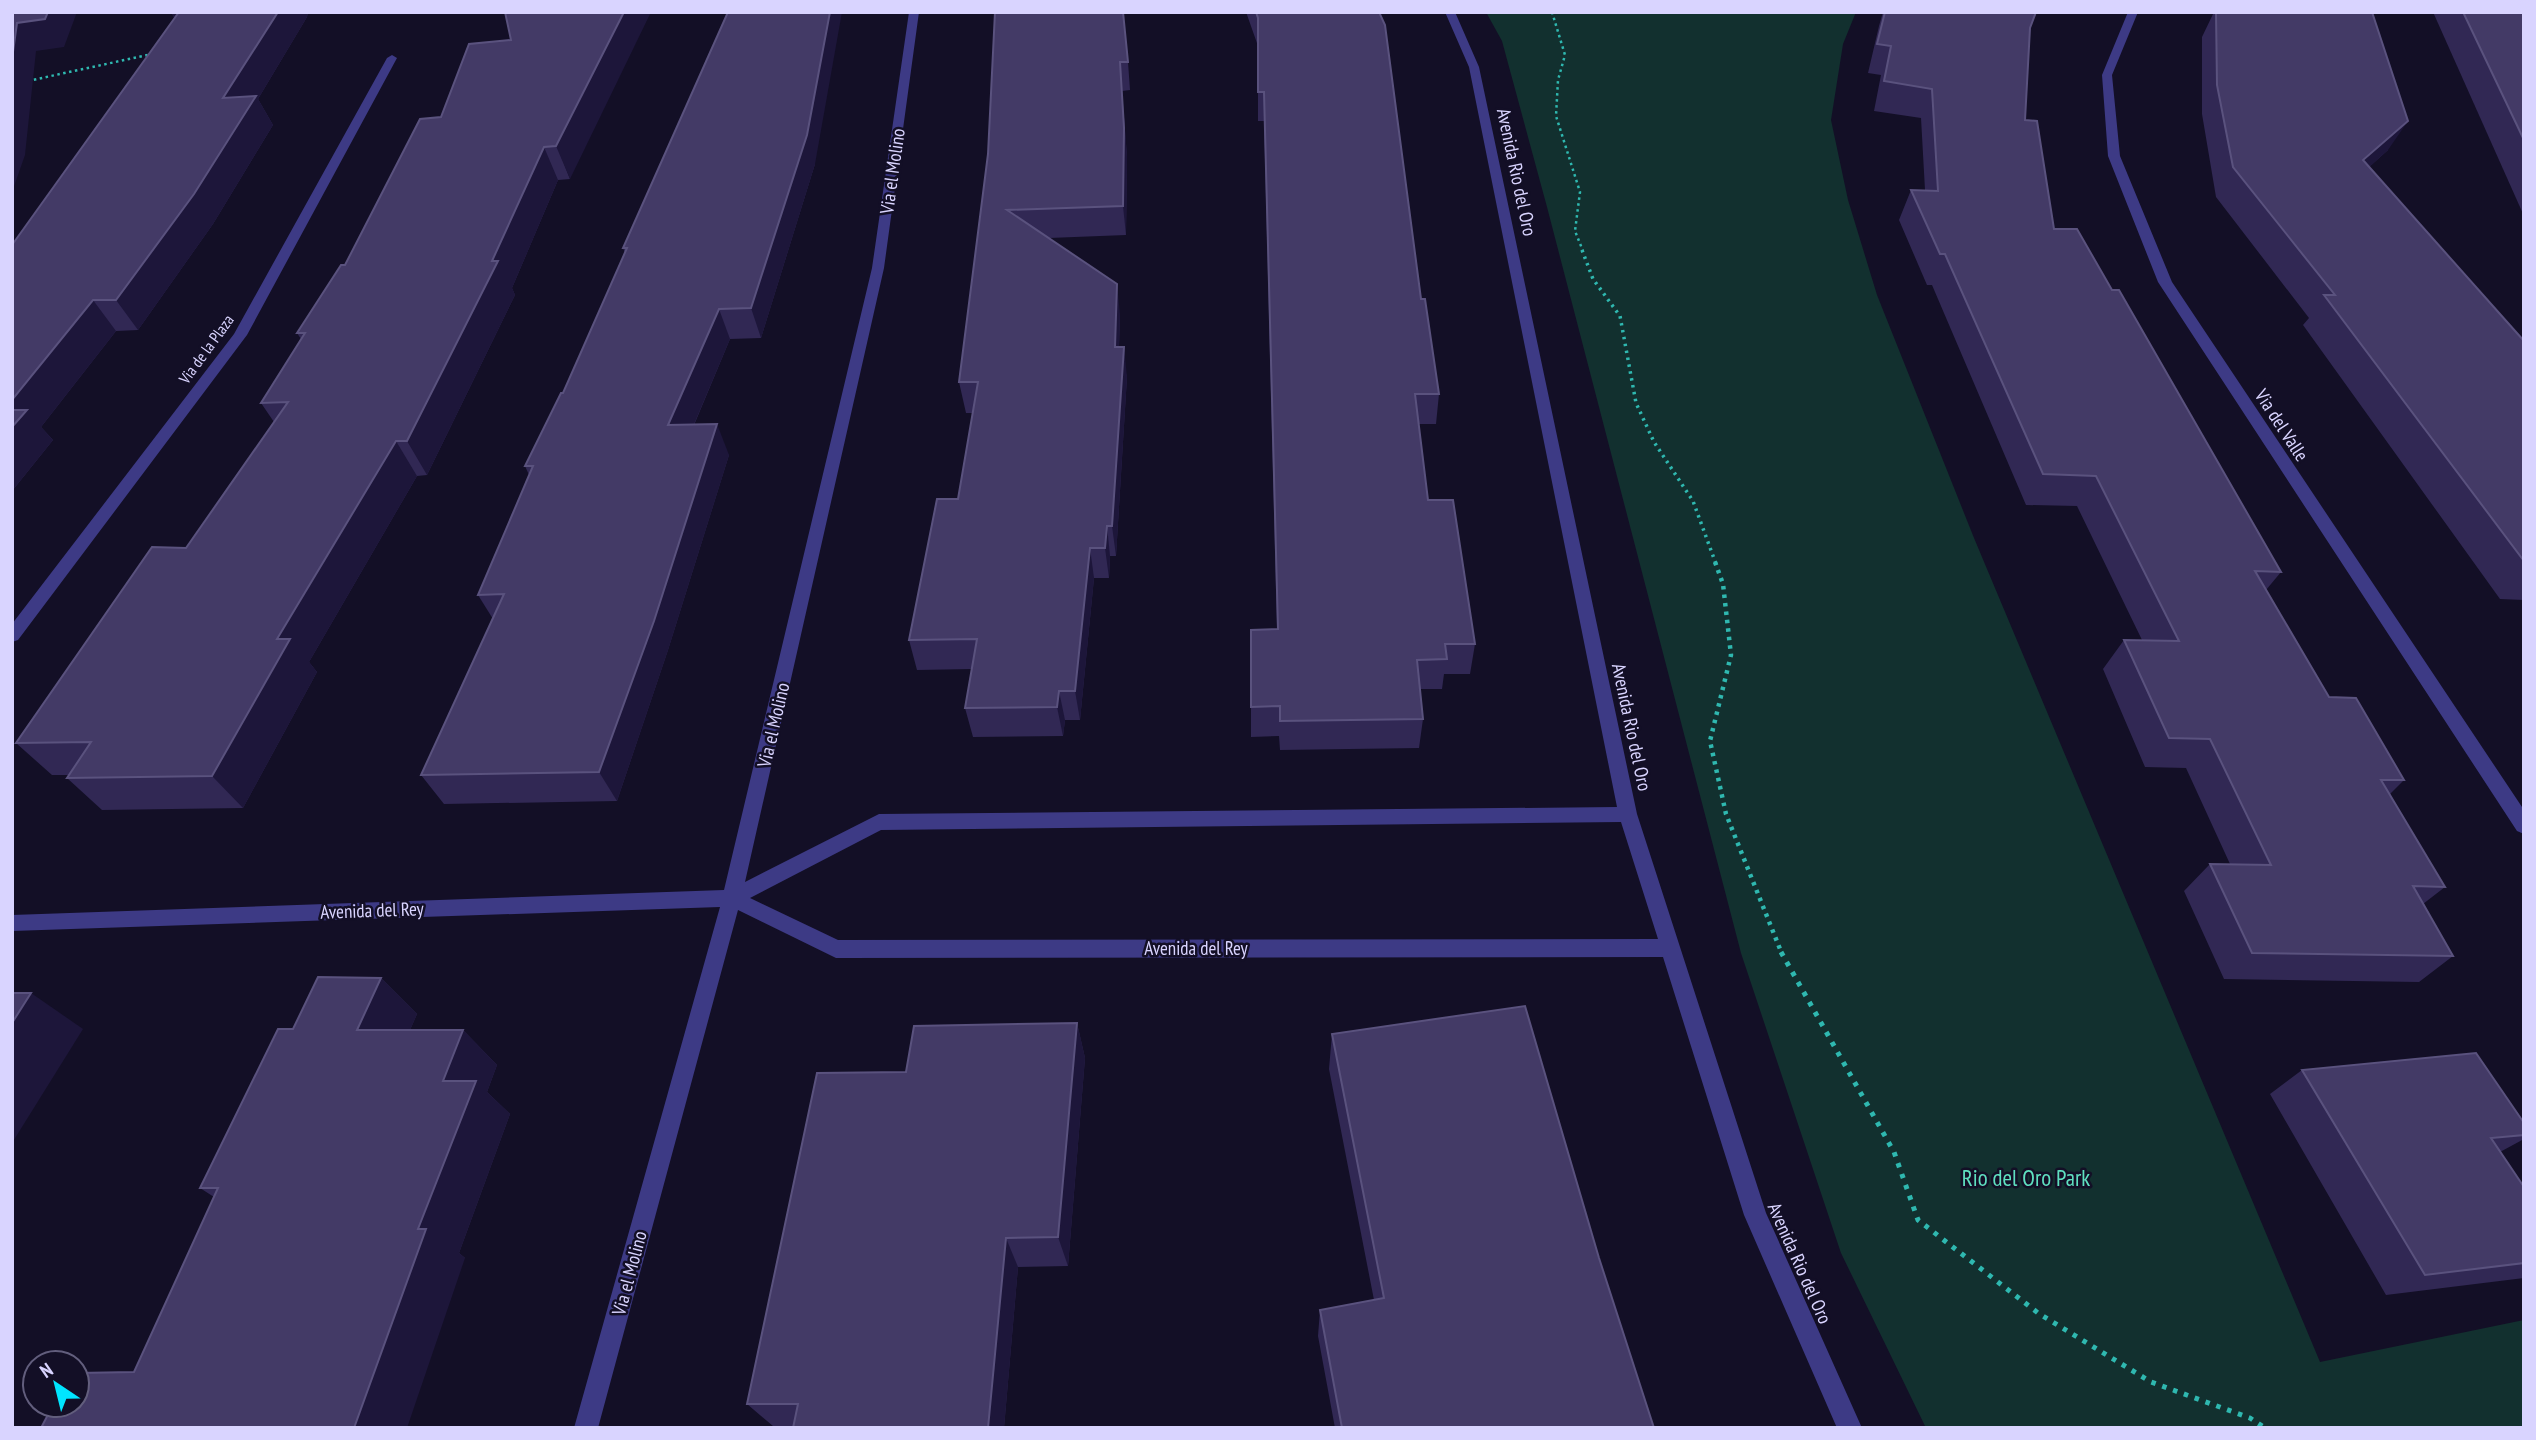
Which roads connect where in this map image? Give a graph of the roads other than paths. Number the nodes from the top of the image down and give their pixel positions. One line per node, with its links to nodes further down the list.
1 (914, 12): 8 (street, Via el Molino)
2 (1450, 12): 6 (street, Avenida Rio del Oro)
3 (2133, 12): 7 (street, Via del Valle)
4 (392, 58): 5 (street, Via de la Plaza)
5 (12, 636)
6 (1628, 814): 8 (street, Avenida del Rey); 10 (street, Avenida Rio del Oro)
7 (2524, 826)
8 (732, 898): 9 (street, Avenida del Rey); 10 (street, Avenida del Rey); 11 (street, Via el Molino)
9 (12, 923)
10 (1671, 948): 12 (street, Avenida Rio del Oro)
11 (586, 1428)
12 (1850, 1428)

